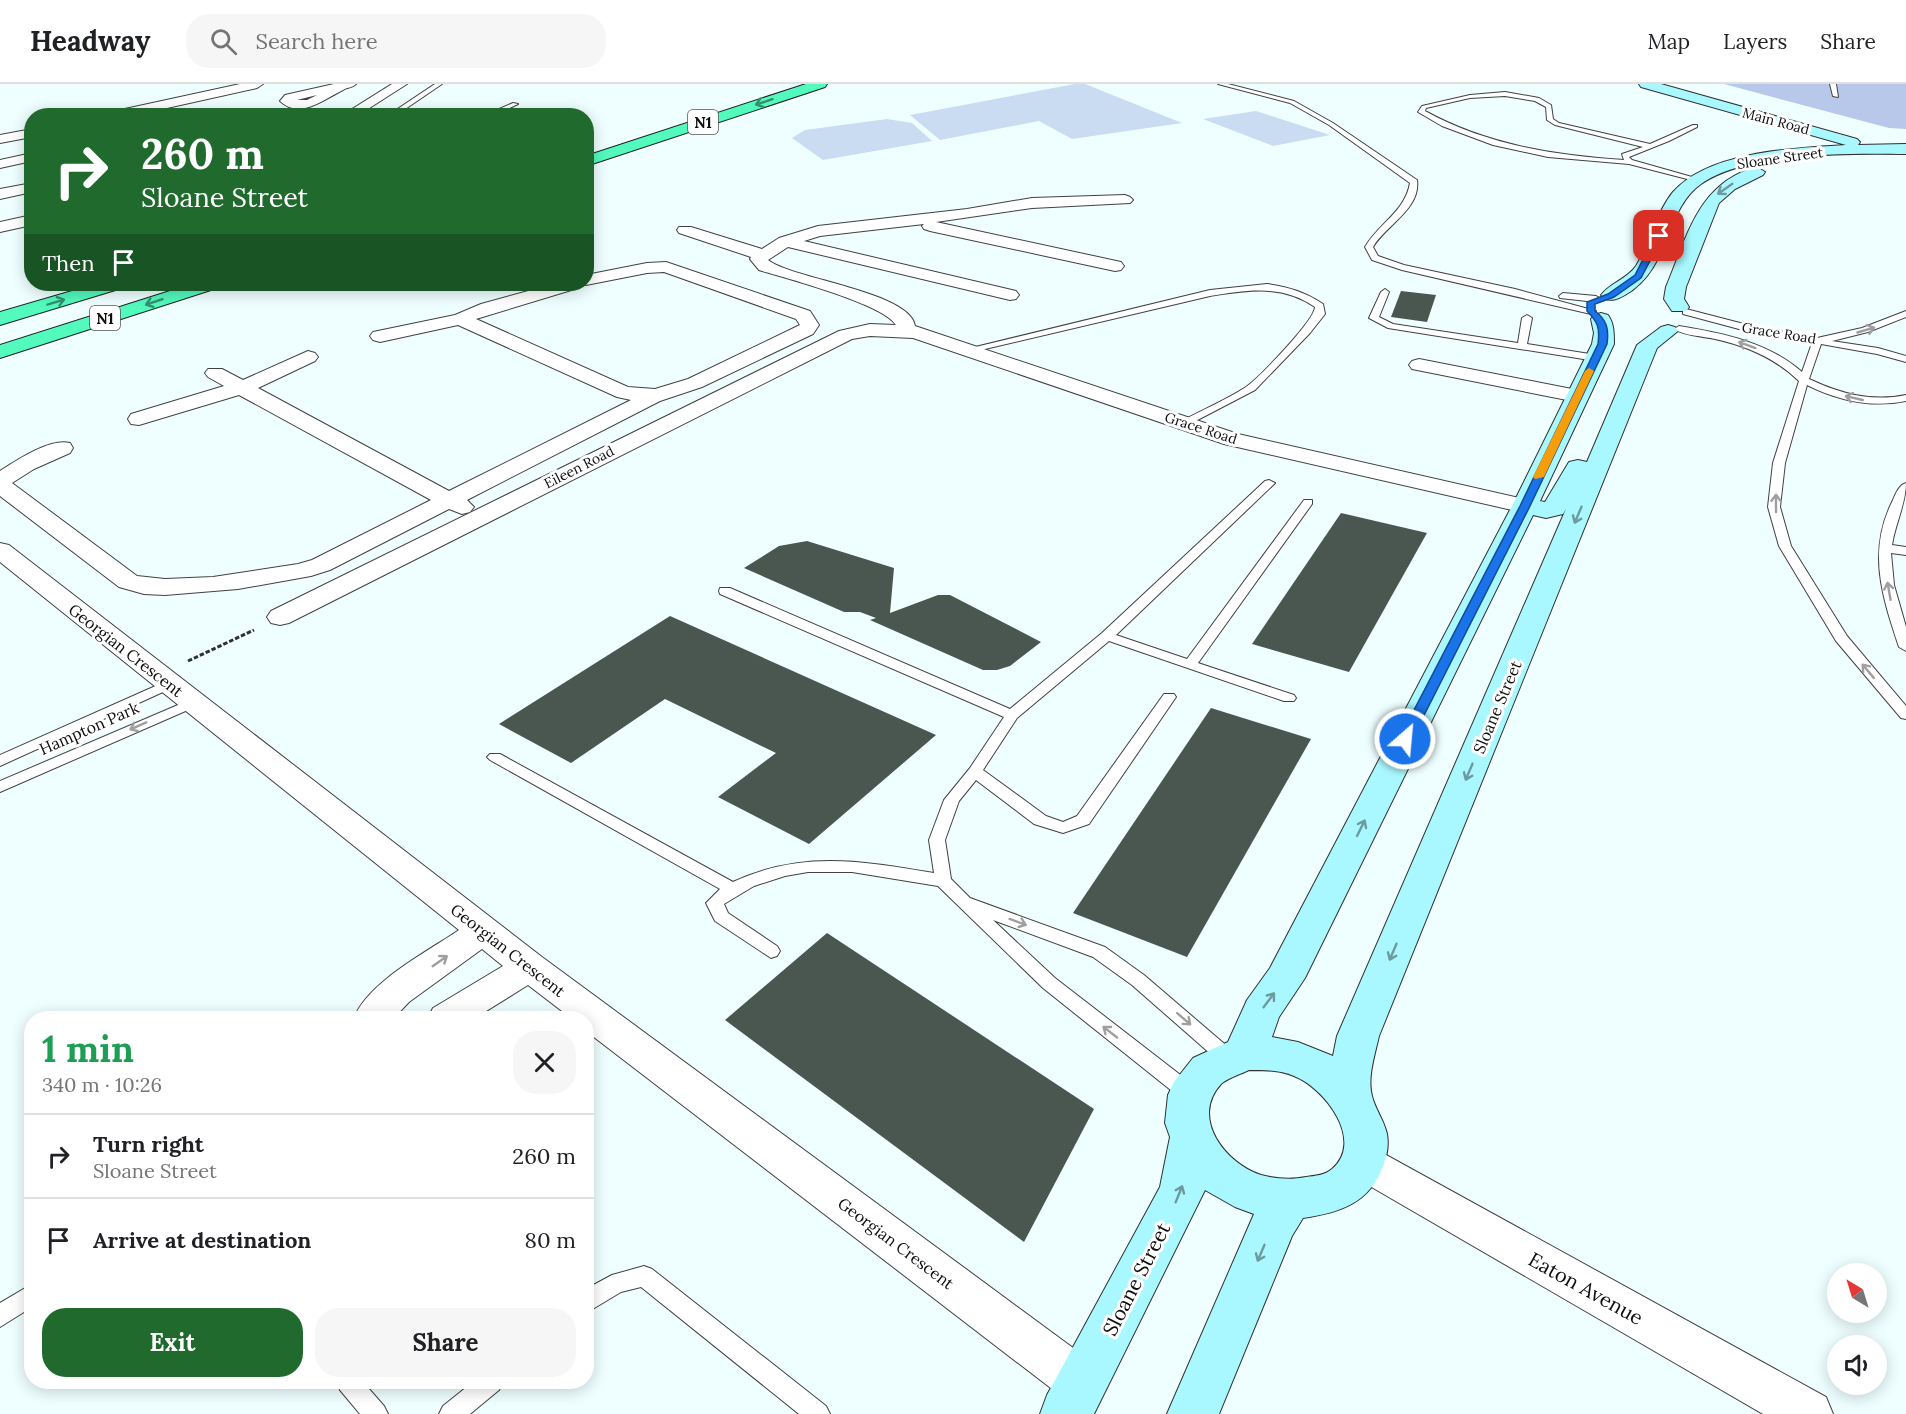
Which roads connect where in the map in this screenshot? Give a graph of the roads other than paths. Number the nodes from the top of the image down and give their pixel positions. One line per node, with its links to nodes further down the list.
1 (257, 84): 10 (street)
2 (401, 84): 14 (street)
3 (439, 84): 15 (lane)
4 (820, 84): 24 (highway, N1, one-way to 24)
5 (1221, 84): 48 (lane)
6 (1646, 84): 17 (street, Main Road)
7 (1681, 84): 23 (street, Main Road)
8 (1833, 84): 9 (lane)
9 (1836, 96)
10 (173, 102): 12 (street); 13 (street)
11 (515, 104): 16 (lane)
12 (146, 108)
13 (191, 108)
14 (360, 108)
15 (402, 108)
16 (505, 108)
17 (1749, 113): 22 (street, Main Road); 28 (street)
18 (1695, 126): 21 (lane)
19 (24, 135): 20 (street)
20 (0, 140)
21 (1650, 146): 26 (lane); 26 (lane)
22 (1877, 148): 23 (street, Main Road); 28 (street, Sloane Street)
23 (1906, 154): 53 (street, Sloane Street, one-way to 53)
24 (594, 158)
25 (24, 159): 27 (street)
26 (1629, 162): 29 (lane)
27 (0, 164)
28 (1723, 166): 29 (street, Sloane Street)
29 (1695, 179): 48 (street, Sloane Street)
30 (24, 189): 31 (street)
31 (1, 194)
32 (1125, 200): 33 (street)
33 (910, 221): 37 (street); 39 (street)
34 (24, 222): 35 (street)
35 (0, 227)
36 (685, 230): 38 (street)
37 (785, 242): 38 (street); 46 (street)
38 (762, 255): 55 (street)
39 (1115, 266)
40 (594, 279): 44 (street)
41 (93, 291): 51 (highway, N1, one-way to 41)
42 (188, 291): 61 (highway, N1, one-way to 61)
43 (547, 291): 52 (street)
44 (738, 292): 47 (street); 72 (street)
45 (1385, 292): 58 (lane)
46 (1011, 295)
47 (718, 301)
48 (1600, 306): 53 (street); 53 (street); 64 (street)
49 (1906, 314): 57 (lane, Grace Road, one-way to 49)
50 (1527, 318): 58 (lane)
51 (0, 319)
52 (460, 319): 56 (street); 72 (street)
53 (1678, 320): 57 (lane, Grace Road); 66 (street, Sloane Street); 69 (lane, one-way to 53)
54 (883, 330): 55 (street, Grace Road); 75 (street, Eileen Road)
55 (906, 331): 59 (street, Grace Road)
56 (380, 336)
57 (1817, 341): 60 (lane); 69 (lane)
58 (1522, 346): 64 (lane)
59 (968, 350): 77 (street, Grace Road); 77 (lane)
60 (1878, 351): 62 (lane); 65 (lane)
61 (0, 352)
62 (1906, 353)
63 (308, 357): 71 (street)
64 (1596, 357): 66 (street); 73 (street)
65 (1906, 359)
66 (1643, 360): 70 (street, Sloane Street)
67 (1419, 365): 73 (street)
68 (215, 372): 71 (street)
69 (1804, 380): 74 (lane, one-way to 69); 100 (lane, one-way to 69)
70 (1633, 384): 73 (street); 78 (street, Sloane Street)
71 (243, 387): 76 (street); 84 (street)
72 (658, 394): 75 (street); 84 (street)
73 (1577, 397): 86 (street)
74 (1906, 398)
75 (696, 408): 87 (street, Eileen Road)
76 (139, 419)
77 (1184, 424): 86 (street, Grace Road)
78 (1609, 442): 86 (street); 117 (street, Sloane Street, one-way to 117)
79 (62, 447): 80 (street)
80 (0, 481)
81 (1269, 483): 93 (lane)
82 (0, 485): 84 (street)
83 (1906, 486): 88 (lane)
84 (448, 500): 87 (street)
85 (1308, 502): 95 (lane)
86 (1525, 506): 115 (street, one-way to 86)
87 (480, 517): 92 (street, Eileen Road)
88 (1884, 548): 90 (lane); 94 (lane, one-way to 88)
89 (0, 550): 96 (street, Georgian Crescent)
90 (1906, 551)
91 (725, 591): 99 (lane)
92 (280, 617)
93 (1107, 636): 95 (lane); 99 (lane)
94 (1906, 647)
95 (1191, 663): 98 (lane)
96 (172, 688): 102 (lane, Hampton Park); 104 (lane, Hampton Park, one-way to 104); 108 (street, Georgian Crescent)
97 (1169, 697): 103 (lane)
98 (1289, 698)
99 (1012, 715): 103 (lane)
100 (1906, 715)
101 (495, 757): 106 (lane)
102 (0, 761)
103 (975, 771): 105 (lane)
104 (0, 787)
105 (944, 881): 106 (lane); 107 (lane)
106 (731, 888): 109 (lane)
107 (963, 902): 115 (lane, one-way to 115); 116 (lane, one-way to 107)
108 (483, 931): 110 (street, Georgian Crescent); 111 (street, one-way to 108)
109 (771, 951)
110 (529, 967): 112 (street); 113 (street, Georgian Crescent)
111 (378, 1011)
112 (457, 1011)
113 (585, 1011)
114 (594, 1018): 126 (street, Georgian Crescent)
115 (1237, 1055): 116 (street); 117 (street)
116 (1189, 1093): 118 (street)
117 (1350, 1094): 119 (street)
118 (1191, 1140): 120 (street); 126 (street, Sloane Street, one-way to 118)
119 (1363, 1162): 120 (street); 131 (street, Eaton Avenue)
120 (1288, 1202): 130 (street, one-way to 130)
121 (594, 1297): 129 (lane)
122 (24, 1300): 123 (lane)
123 (0, 1316)
124 (354, 1389): 127 (lane)
125 (482, 1389): 128 (lane)
126 (1074, 1398)
127 (376, 1414)
128 (451, 1414)
129 (818, 1414)
130 (1193, 1414)
131 (1809, 1414)

